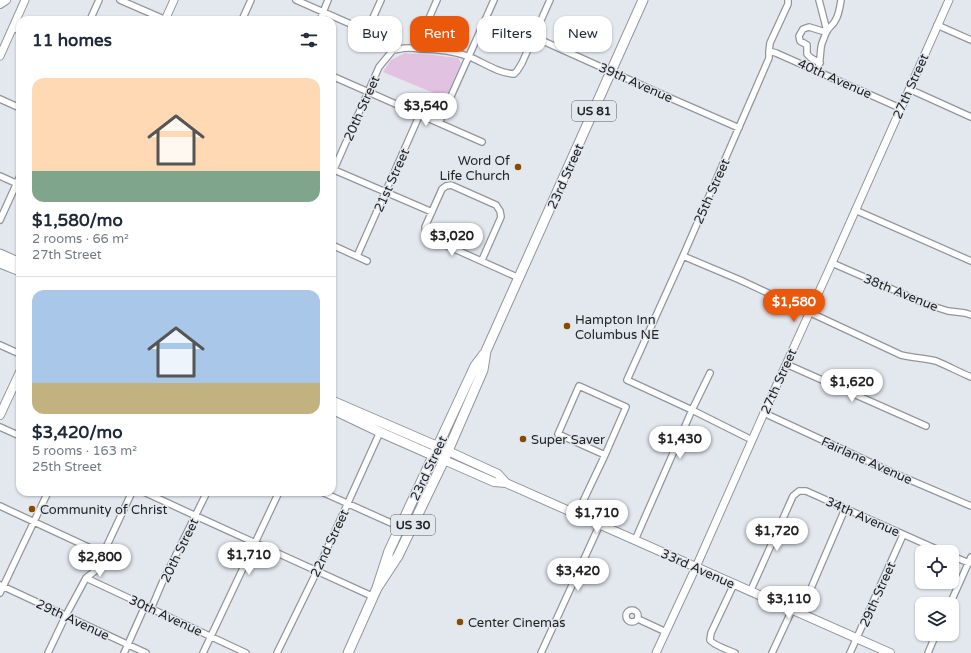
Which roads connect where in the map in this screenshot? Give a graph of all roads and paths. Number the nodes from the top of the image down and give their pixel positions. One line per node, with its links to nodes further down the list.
1 (6, 0): 18 (main road)
2 (25, 0): 20 (street)
3 (99, 0): 21 (street)
4 (120, 0): 22 (street)
5 (174, 0): 23 (street)
6 (251, 0): 24 (street)
7 (296, 0): 19 (street)
8 (328, 0): 19 (street)
9 (381, 0): 27 (street)
10 (437, 0): 28 (street)
11 (494, 0): 44 (street)
12 (550, 0): 29 (street)
13 (643, 0): 47 (highway, 23rd Street / US 81)
14 (788, 0): 39 (street, 25th Street)
15 (819, 0): 36 (street)
16 (841, 0): 36 (street)
17 (948, 0): 33 (street, 27th Street)
18 (0, 4)
19 (323, 12): 25 (street); 26 (street)
20 (18, 16)
21 (92, 16)
22 (157, 16)
23 (168, 16)
24 (244, 16)
25 (322, 16)
26 (332, 16)
27 (374, 16)
28 (430, 16)
29 (543, 16)
30 (336, 18): 32 (street)
31 (16, 21): 34 (street)
32 (348, 23)
33 (937, 25): 37 (street); 49 (street, 27th Street)
34 (13, 28): 35 (street); 43 (street)
35 (16, 29)
36 (827, 31): 45 (street); 45 (street)
37 (971, 40)
38 (546, 42): 47 (street, 39th Avenue)
39 (769, 51): 46 (street, 40th Avenue); 57 (street, 25th Street)
40 (391, 52): 50 (street, 20th Street)
41 (454, 52): 44 (street)
42 (526, 52): 44 (street)
43 (0, 56)
44 (469, 57): 56 (street)
45 (820, 63): 46 (street)
46 (817, 70): 53 (street, 40th Avenue)
47 (612, 71): 57 (street, 39th Avenue); 79 (highway, 23rd Street / US 81)
48 (336, 78): 50 (street)
49 (909, 88): 53 (street, 27th Street); 55 (street)
50 (368, 92): 54 (street); 59 (street, 20th Street)
51 (0, 99): 52 (street)
52 (16, 106)
53 (900, 108): 65 (street, 27th Street)
54 (420, 114): 56 (street); 64 (street, 21st Street)
55 (971, 117)
56 (439, 123): 58 (street)
57 (739, 128): 71 (street, 25th Street)
58 (482, 142)
59 (336, 164)
60 (336, 172): 64 (street)
61 (0, 176): 62 (street)
62 (16, 183)
63 (16, 188): 67 (street)
64 (385, 192): 66 (street); 70 (street, 21st Street)
65 (855, 210): 75 (street); 77 (street, 27th Street)
66 (432, 212): 72 (street); 72 (street)
67 (0, 220)
68 (336, 247): 70 (street)
69 (0, 254): 73 (highway)
70 (357, 256): 74 (street)
71 (683, 256): 80 (street); 90 (street, 25th Street)
72 (482, 260): 79 (street)
73 (16, 261)
74 (367, 261)
75 (971, 261)
76 (0, 263): 78 (highway)
77 (832, 263): 80 (street, 27th Street); 81 (street, 38th Avenue)
78 (16, 269)
79 (519, 278): 83 (highway, 23rd Street / US 81)
80 (810, 313): 85 (street, 27th Street); 87 (street)
81 (971, 316)
82 (0, 344): 84 (street)
83 (486, 351): 99 (highway, 23rd Street / US 81); 100 (highway, 23rd Street / US 81)
84 (16, 352)
85 (786, 364): 92 (street, 27th Street); 94 (street)
86 (710, 373): 90 (street)
87 (971, 377)
88 (16, 381): 93 (main road)
89 (336, 403): 99 (highway, 33rd Avenue)
90 (692, 410): 98 (street); 121 (street)
91 (336, 411): 96 (highway, 33rd Avenue)
92 (764, 413): 98 (street, 27th Street); 113 (street, Fairlane Avenue)
93 (0, 415)
94 (926, 426)
95 (0, 427): 97 (street)
96 (380, 432): 102 (highway, 33rd Avenue); 111 (street, 22nd Street)
97 (16, 434)
98 (752, 440): 127 (street, 27th Street)
99 (438, 446): 100 (highway, 33rd Avenue); 102 (highway, 23rd Street / US 81)
100 (448, 451): 103 (highway, 23rd Street / US 30); 104 (main road, 33rd Avenue)
101 (604, 454): 101 (street); 115 (street)
102 (434, 456): 103 (highway, 33rd Avenue); 119 (highway, 23rd Street / US 30)
103 (444, 460): 104 (main road, 33rd Avenue); 134 (highway, 23rd Street / US 30)
104 (506, 483): 115 (main road, 33rd Avenue)
105 (46, 496): 117 (street)
106 (130, 496): 124 (street)
107 (153, 496): 116 (street)
108 (205, 496): 116 (street, 20th Street)
109 (278, 496): 122 (street)
110 (331, 496): 111 (street)
111 (348, 504): 119 (street); 128 (street, 22nd Street)
112 (0, 506): 117 (street)
113 (971, 506)
114 (846, 509): 120 (street, 34th Avenue); 132 (street, 34th Avenue); 138 (street)
115 (578, 514): 118 (main road, 33rd Avenue)
116 (196, 516): 122 (street); 137 (street, 20th Street)
117 (33, 522): 124 (street); 131 (street)
118 (600, 524): 121 (main road, 33rd Avenue); 153 (street)
119 (400, 527): 134 (highway, 23rd Street / US 30)
120 (903, 535): 123 (street, 34th Avenue); 143 (street, 29th Street)
121 (635, 540): 127 (main road, 33rd Avenue)
122 (255, 543): 128 (street); 142 (street)
123 (927, 545)
124 (103, 554): 129 (street)
125 (959, 558): 126 (street)
126 (970, 560): 135 (street)
127 (696, 567): 130 (main road, 33rd Avenue); 141 (street, 27th Street)
128 (317, 571): 134 (street); 151 (street, 22nd Street)
129 (86, 578): 136 (street, 30th Avenue); 139 (street)
130 (734, 584): 132 (main road, 33rd Avenue); 155 (street)
131 (2, 586): 133 (street); 139 (street, 29th Avenue)
132 (750, 592): 138 (main road, 33rd Avenue)
133 (0, 593)
134 (376, 593): 152 (highway, 23rd Street / US 30)
135 (953, 597)
136 (145, 606): 137 (street, 30th Avenue); 145 (street)
137 (151, 609): 142 (street, 30th Avenue)
138 (796, 612): 143 (main road, 33rd Avenue); 156 (street)
139 (66, 615): 145 (street, 29th Avenue); 146 (street)
140 (638, 619): 141 (street)
141 (666, 632): 154 (street, 27th Street)
142 (210, 636): 149 (street); 150 (street, 30th Avenue)
143 (857, 639): 157 (street, 29th Street); 158 (main road, 33rd Avenue)
144 (933, 641): 159 (street)
145 (128, 645): 147 (street); 148 (street, 29th Avenue)
146 (48, 653)
147 (124, 653)
148 (146, 653)
149 (202, 653)
150 (246, 653)
151 (277, 653)
152 (348, 653)
153 (541, 653)
154 (656, 653)
155 (735, 653)
156 (772, 653)
157 (850, 653)
158 (890, 653)
159 (928, 653)

